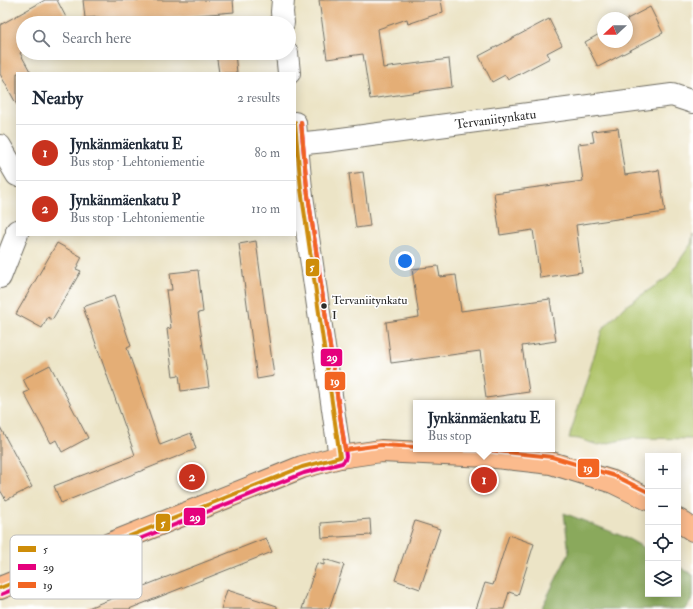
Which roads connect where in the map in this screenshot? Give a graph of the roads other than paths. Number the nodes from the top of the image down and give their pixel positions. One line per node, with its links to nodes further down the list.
1 (283, 0): 2 (street)
2 (282, 16)
3 (288, 60): 4 (street)
4 (289, 72)
5 (693, 102): 6 (street, Tervaniitynkatu)
6 (296, 137): 11 (street)
7 (0, 146): 8 (street)
8 (16, 174)
9 (16, 236): 10 (street)
10 (0, 277)
11 (340, 457): 12 (main road); 15 (main road)
12 (645, 498)
13 (681, 522): 14 (main road)
14 (693, 530)
15 (132, 535)
16 (10, 584): 17 (main road)
17 (0, 588)

